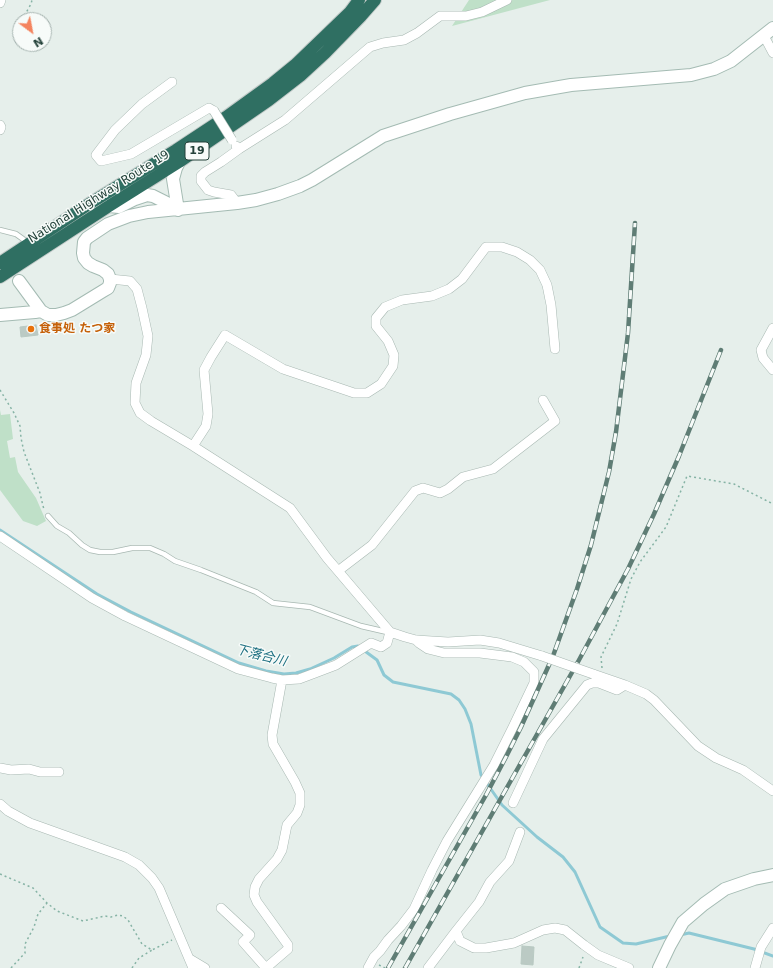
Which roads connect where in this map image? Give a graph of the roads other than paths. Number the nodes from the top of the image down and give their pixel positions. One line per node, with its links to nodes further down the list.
1 (359, 0): 16 (highway, National Highway Route 19 / 19)
2 (374, 0): 10 (highway, National Highway Route 19 / 19)
3 (507, 0): 9 (street)
4 (769, 32): 5 (street); 11 (street)
5 (773, 53)
6 (172, 82): 9 (street, bridge)
7 (0, 124): 8 (street)
8 (0, 130)
9 (238, 149): 11 (street)
10 (180, 162): 12 (highway, National Highway Route 19 / 19); 13 (street)
11 (237, 203): 13 (street)
12 (109, 206): 13 (street); 17 (highway, National Highway Route 19 / 19)
13 (178, 210): 18 (street)
14 (0, 230): 15 (lane)
15 (23, 239)
16 (0, 263)
17 (0, 277)
18 (110, 279): 20 (street); 26 (street)
19 (19, 281): 20 (street)
20 (41, 310): 21 (street)
21 (0, 315)
22 (773, 328): 24 (street)
23 (555, 349): 26 (street)
24 (773, 370)
25 (543, 400): 29 (street)
26 (193, 446): 29 (street)
27 (48, 516): 30 (lane)
28 (0, 536): 32 (street)
29 (338, 572): 30 (street)
30 (390, 632): 31 (street); 32 (street)
31 (416, 640): 33 (street, bridge); 48 (street)
32 (282, 680): 47 (street)
33 (625, 685): 36 (street); 37 (street)
34 (0, 768): 35 (street)
35 (59, 772)
36 (773, 791)
37 (513, 803)
38 (0, 804): 44 (street)
39 (520, 832): 43 (street)
40 (773, 875): 51 (street)
41 (221, 908): 47 (street)
42 (773, 928): 52 (street)
43 (456, 931): 49 (street); 50 (street)
44 (190, 958): 45 (street); 46 (street)
45 (193, 968)
46 (205, 968)
47 (266, 968)
48 (368, 968)
49 (428, 968)
50 (629, 968)
51 (659, 968)
52 (755, 968)

